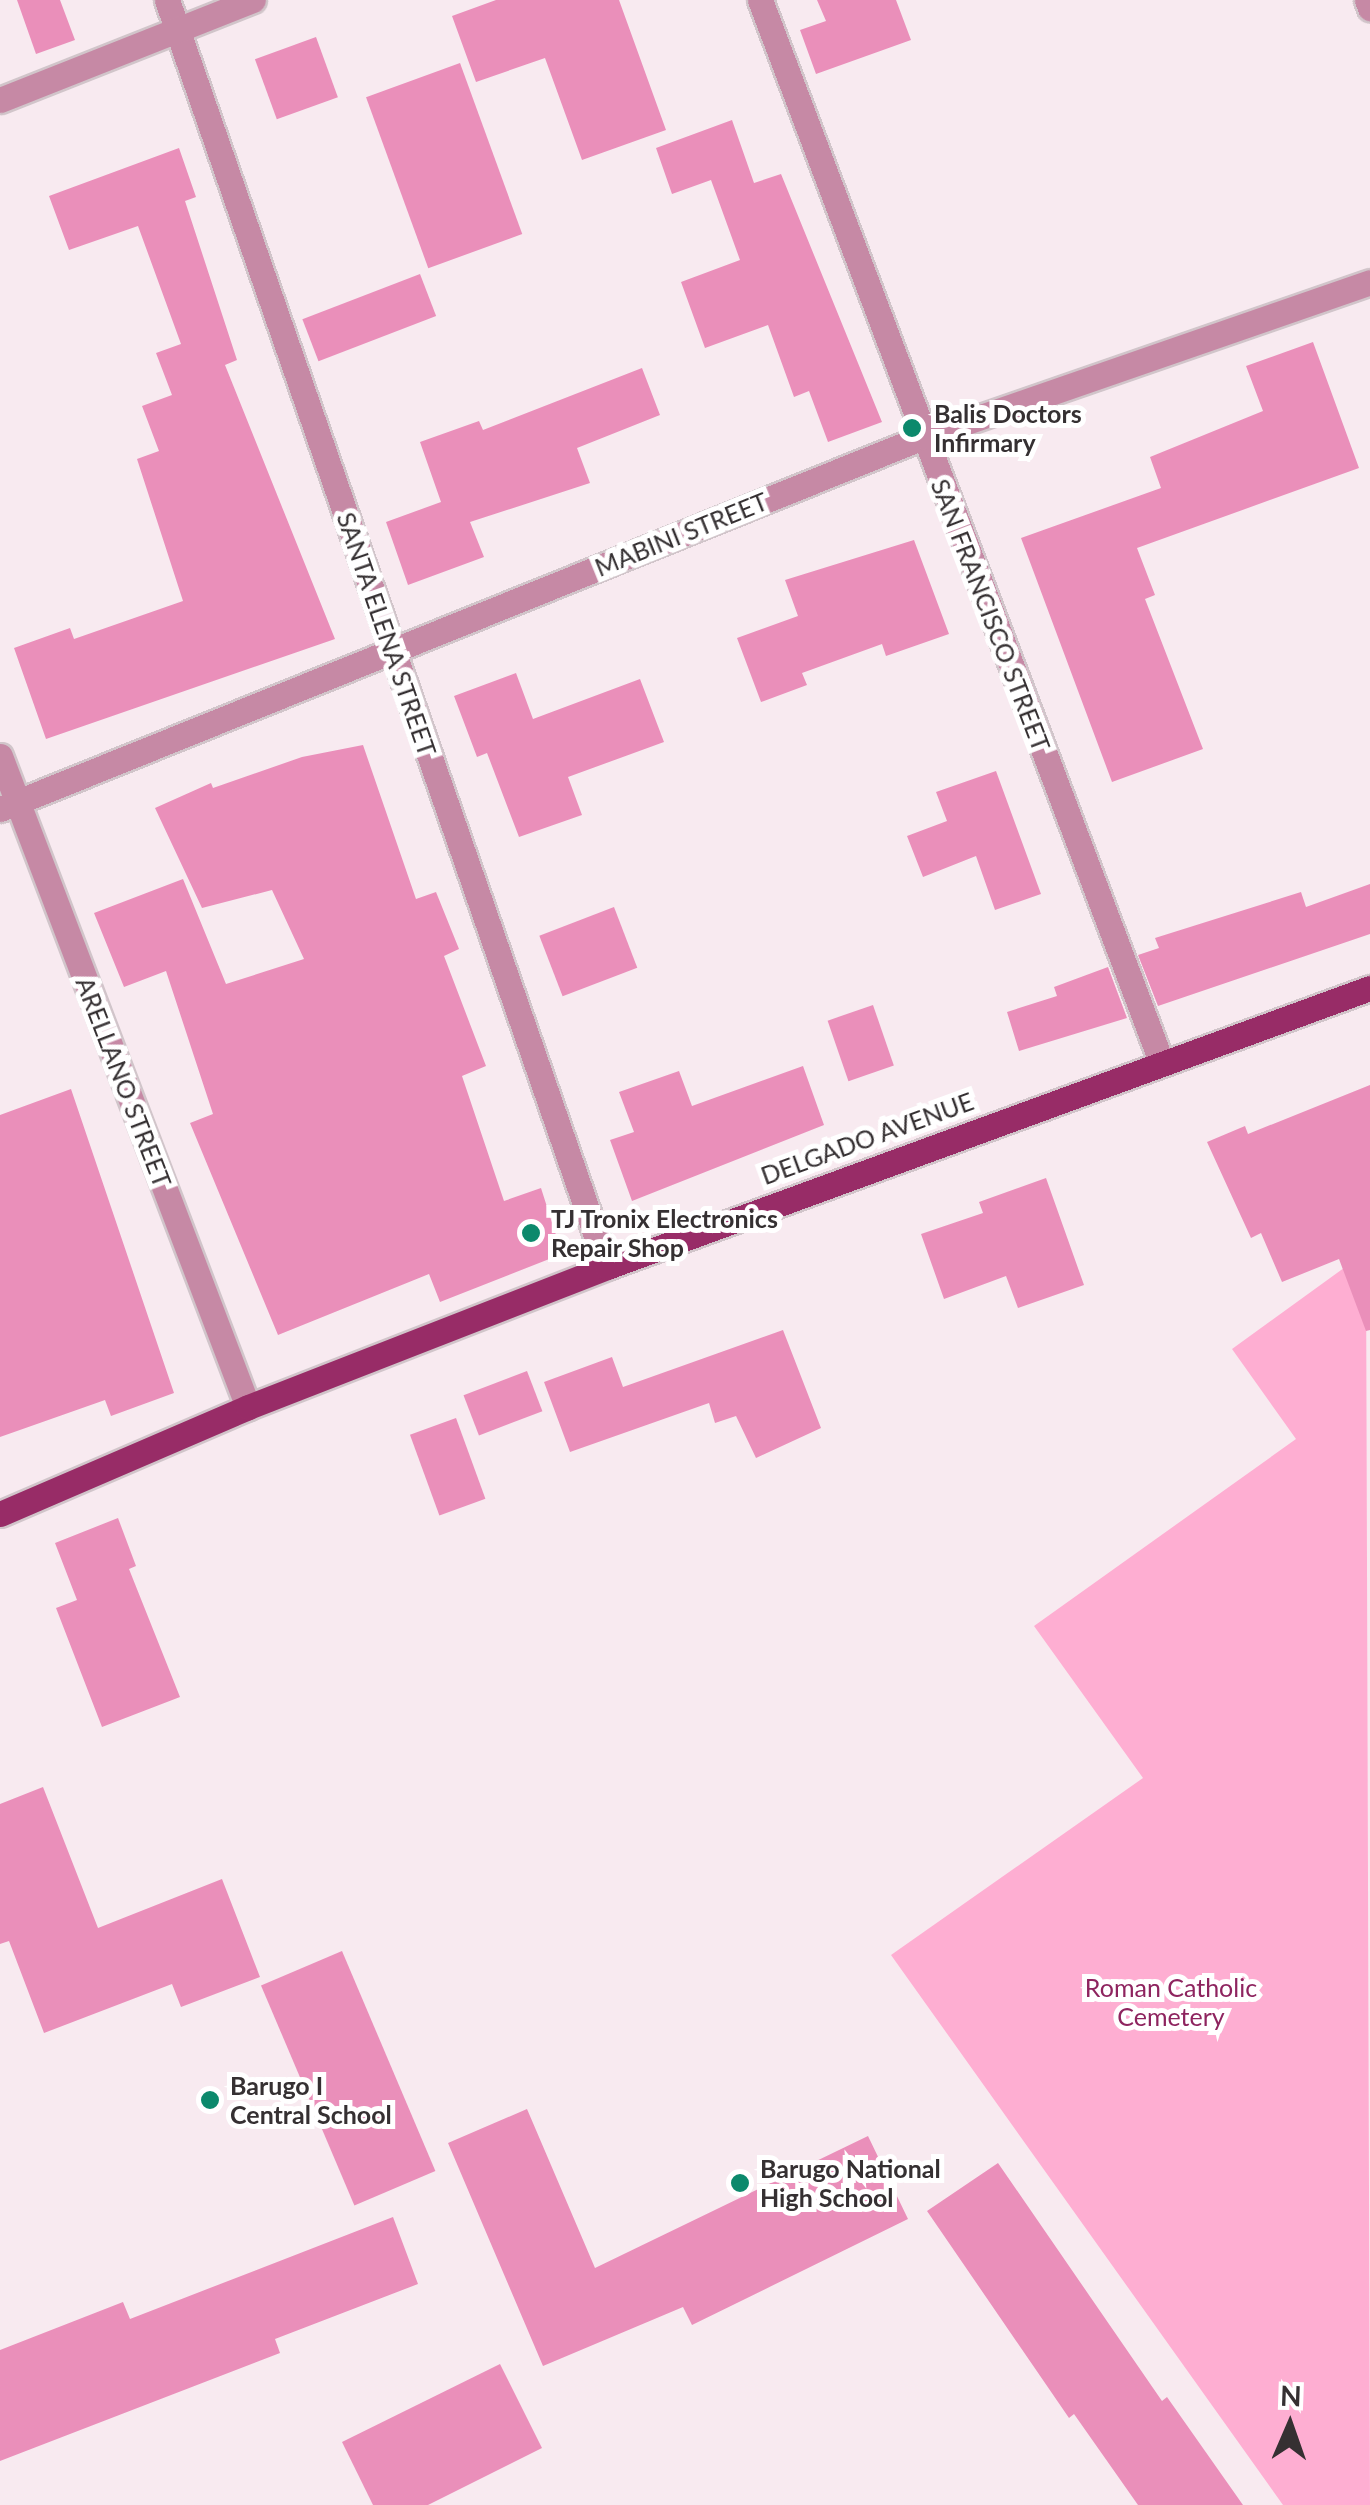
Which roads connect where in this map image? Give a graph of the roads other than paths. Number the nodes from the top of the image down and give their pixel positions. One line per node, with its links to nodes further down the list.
1 (167, 0): 6 (street, SANTA ELENA STREET)
2 (253, 0): 6 (street)
3 (760, 0): 9 (street, SAN FRANCISCO STREET)
4 (1367, 0): 5 (street)
5 (1370, 8)
6 (177, 30): 7 (street); 10 (street, SANTA ELENA STREET)
7 (0, 100)
8 (1370, 282): 9 (street, MABINI STREET)
9 (923, 436): 10 (street, MABINI STREET); 14 (street, SAN FRANCISCO STREET)
10 (393, 651): 12 (street, MABINI STREET); 15 (street, SANTA ELENA STREET)
11 (0, 756): 12 (street, ARELLANO STREET)
12 (9, 806): 16 (street, ARELLANO STREET)
13 (1370, 988): 14 (main road, DELGADO AVENUE)
14 (1161, 1061): 15 (main road, DELGADO AVENUE)
15 (606, 1267): 16 (main road, DELGADO AVENUE)
16 (248, 1408): 17 (main road, DELGADO AVENUE)
17 (0, 1514)

